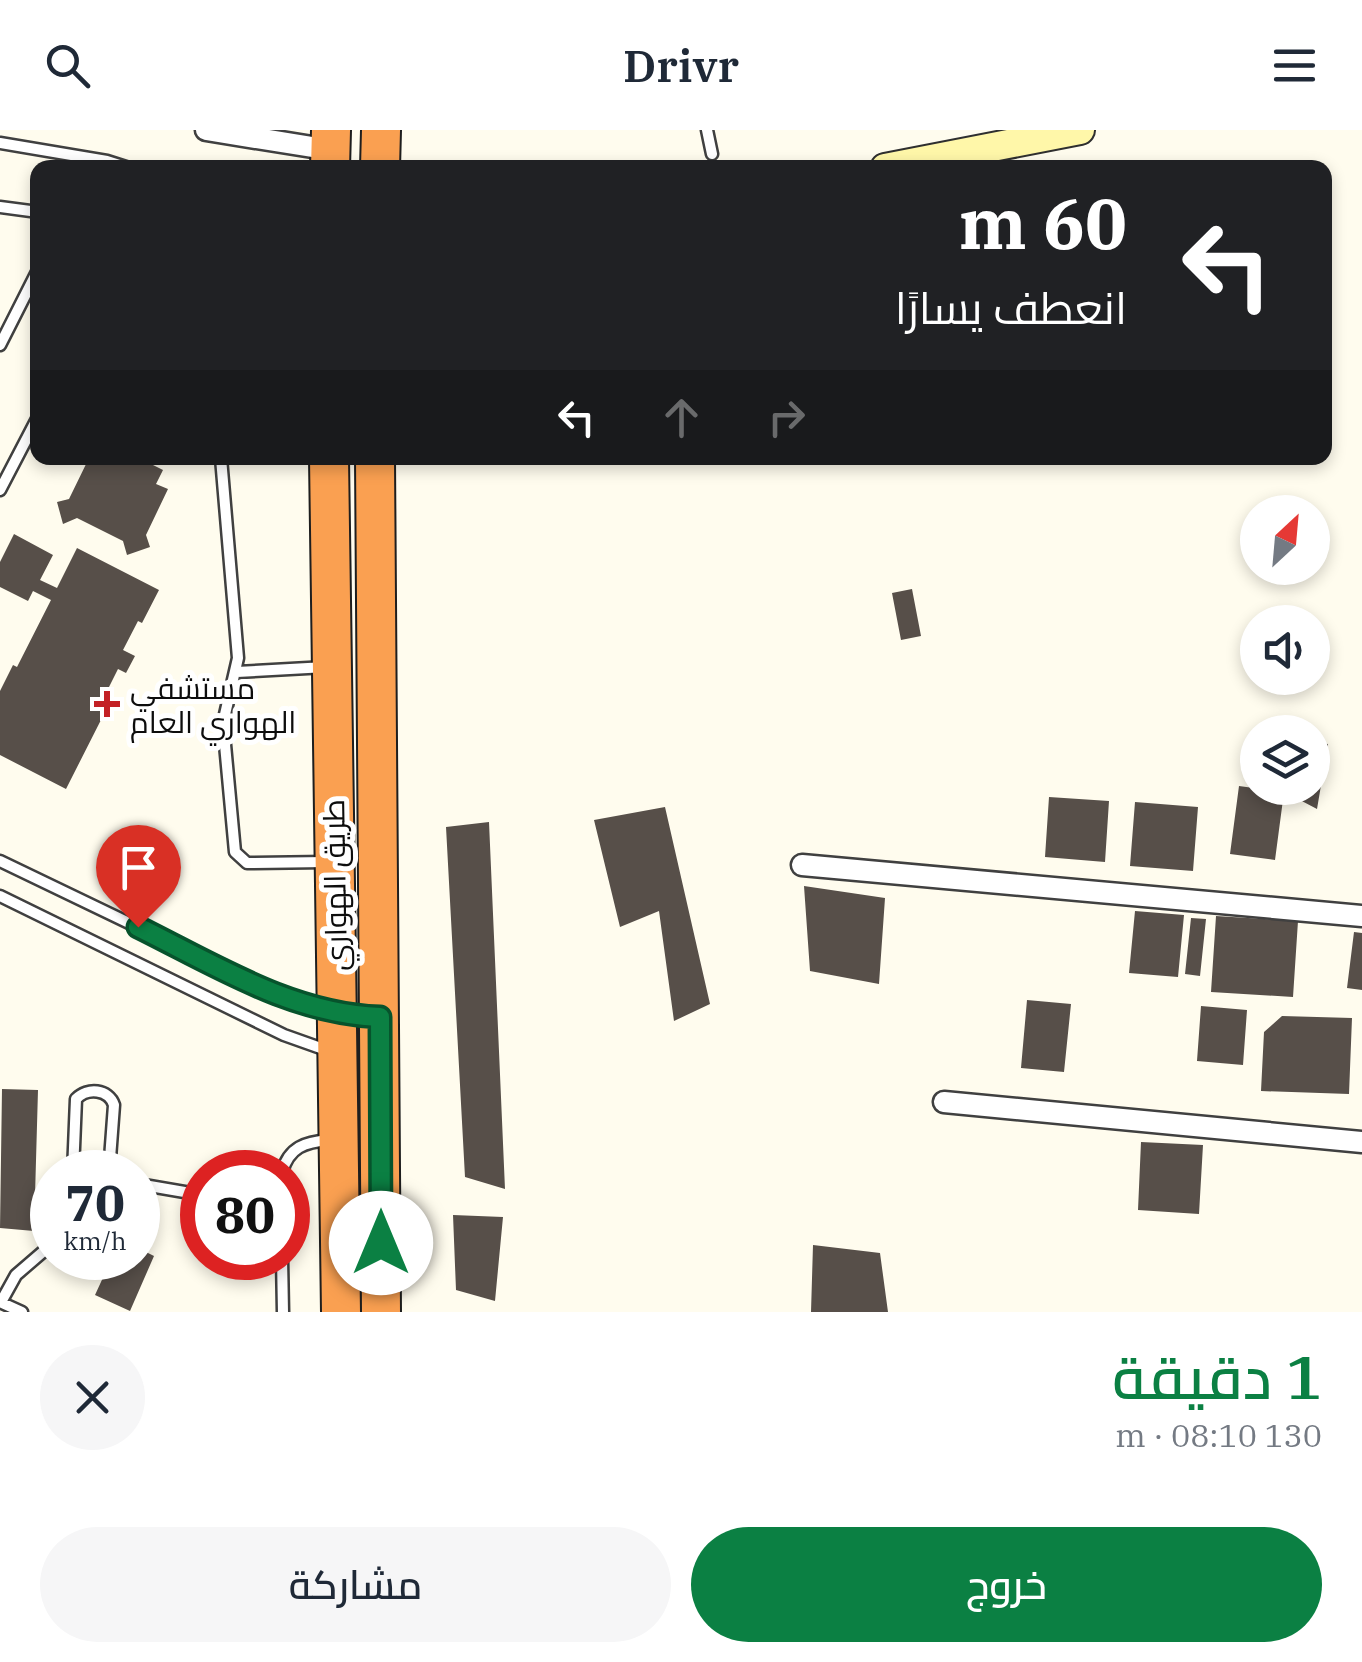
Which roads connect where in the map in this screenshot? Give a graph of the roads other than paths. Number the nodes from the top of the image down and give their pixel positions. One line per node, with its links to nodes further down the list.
1 (206, 130): 5 (street)
2 (380, 130): 10 (highway)
3 (707, 130): 8 (lane)
4 (1080, 130): 11 (main road)
5 (234, 132): 7 (street)
6 (0, 144): 9 (lane)
7 (331, 149)
8 (712, 154)
9 (82, 160)
10 (380, 160)
11 (925, 160)
12 (0, 207): 13 (lane)
13 (30, 211)
14 (30, 286): 15 (lane)
15 (0, 344)
16 (30, 432): 20 (lane)
17 (222, 465): 22 (lane)
18 (329, 465): 21 (highway, طريق الهواري)
19 (375, 465): 28 (highway, طريق الهواري)
20 (0, 490)
21 (332, 666): 22 (lane); 24 (highway, طريق الهواري)
22 (237, 672): 24 (lane)
23 (0, 861): 28 (lane)
24 (334, 862): 28 (highway, طريق الهواري)
25 (802, 865): 27 (street)
26 (0, 896): 29 (lane)
27 (1362, 916)
28 (357, 1015): 29 (highway, طريق الهواري)
29 (358, 1055): 31 (highway, طريق الهواري)
30 (944, 1102): 32 (street)
31 (358, 1140): 35 (lane); 41 (highway, طريق الهواري); 42 (highway, طريق الهواري)
32 (1362, 1142)
33 (74, 1150): 34 (lane)
34 (111, 1150)
35 (294, 1150)
36 (30, 1263): 38 (lane)
37 (283, 1280): 40 (lane)
38 (0, 1302): 39 (lane)
39 (22, 1312)
40 (284, 1312)
41 (341, 1312)
42 (382, 1312)

